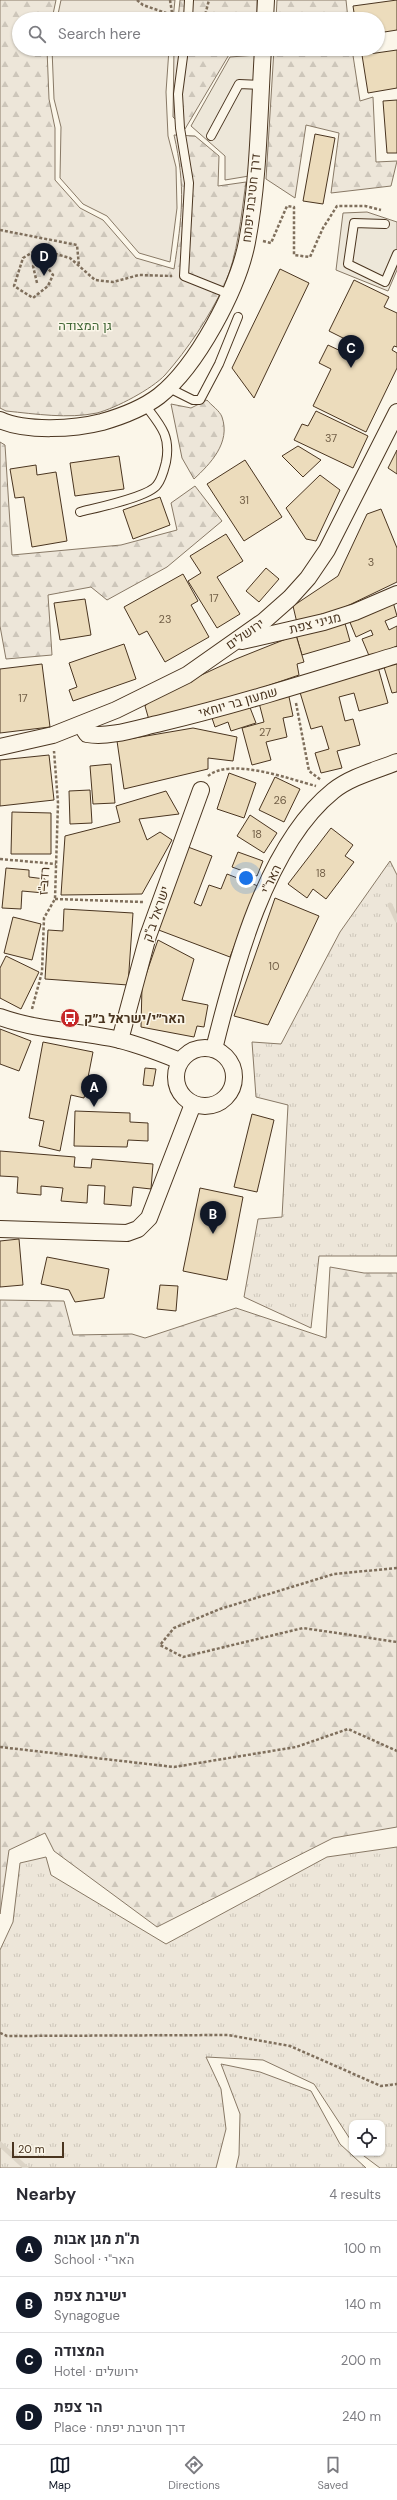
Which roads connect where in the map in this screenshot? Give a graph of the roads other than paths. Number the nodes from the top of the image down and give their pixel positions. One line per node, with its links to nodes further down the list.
1 (189, 0): 3 (lane)
2 (266, 0): 4 (street)
3 (188, 12)
4 (265, 12)
5 (183, 56): 11 (lane)
6 (262, 56): 7 (street, דרך חטיבת יפתח)
7 (260, 85): 8 (lane); 11 (street, דרך חטיבת יפתח)
8 (211, 136)
9 (385, 224): 10 (lane)
10 (397, 254)
11 (229, 294): 13 (street, דרך חטיבת יפתח)
12 (238, 317): 13 (lane)
13 (167, 388): 14 (street, דרך חטיבת יפתח)
14 (146, 405): 16 (street, דרך חטיבת יפתח); 17 (lane)
15 (397, 412): 19 (street, ירושלים)
16 (0, 420)
17 (80, 512)
18 (397, 594): 19 (street, מגיני צפת)
19 (231, 644): 21 (street, ירושלים)
20 (397, 655): 21 (street, שמעון בר יוחאי)
21 (81, 725): 22 (street, ירושלים)
22 (0, 747)
23 (397, 762): 27 (street, האר"י)
24 (201, 790): 26 (street, ישראל ב"ק)
25 (0, 1017): 26 (street)
26 (120, 1040): 28 (street)
27 (214, 1049): 28 (street); 29 (street)
28 (180, 1062): 29 (street)
29 (193, 1104): 30 (street)
30 (0, 1229)

